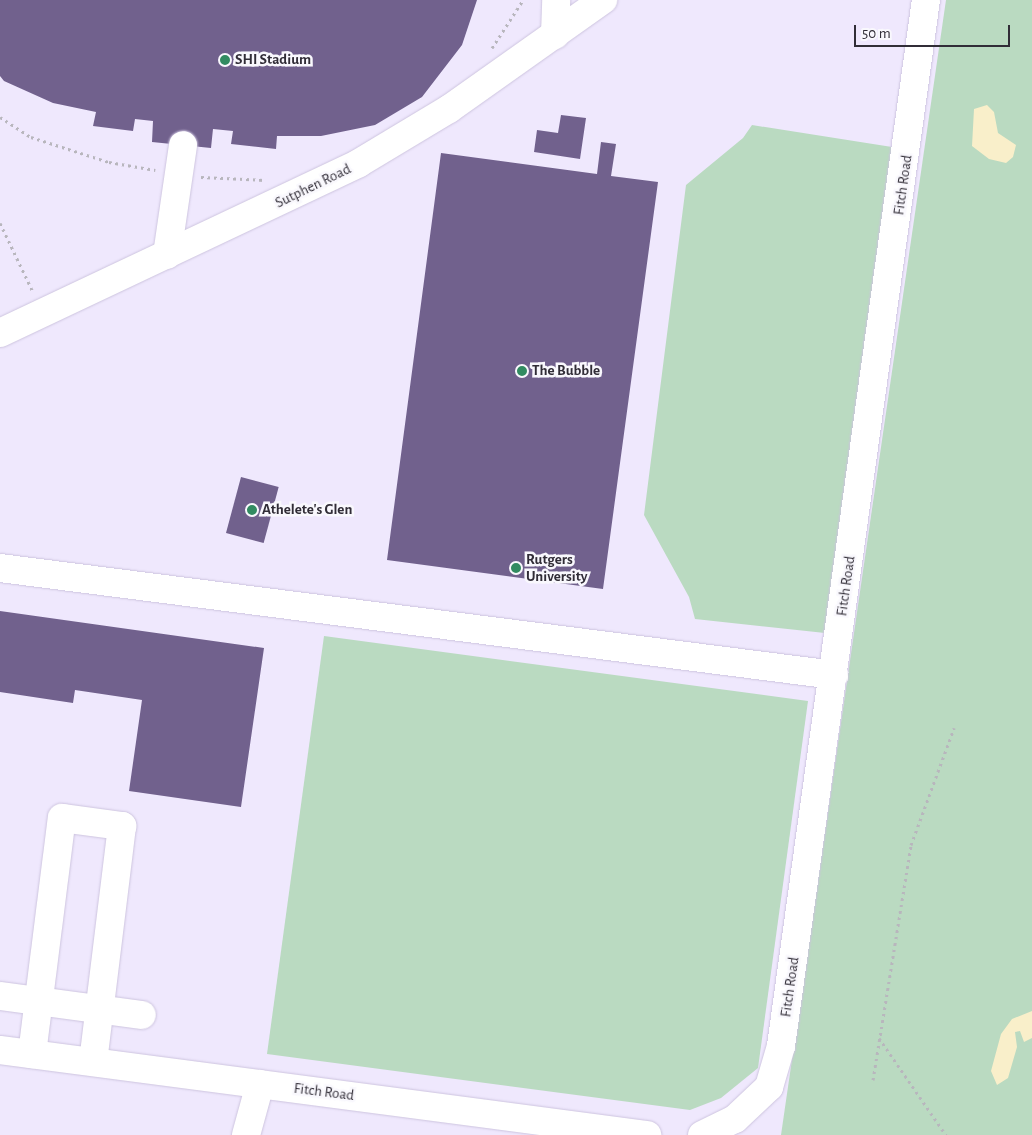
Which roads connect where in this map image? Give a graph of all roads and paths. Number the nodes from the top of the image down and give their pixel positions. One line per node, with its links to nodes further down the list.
1 (523, 0): 6 (path)
2 (556, 0): 5 (street)
3 (603, 0): 5 (street, Sutphen Road)
4 (926, 0): 13 (street, Fitch Road)
5 (555, 35): 9 (street, Sutphen Road)
6 (486, 57)
7 (183, 145): 9 (street)
8 (0, 223): 10 (path)
9 (167, 255): 10 (street, Sutphen Road)
10 (43, 312): 11 (street, Sutphen Road)
11 (0, 333)
12 (0, 568): 13 (street)
13 (834, 675): 27 (street, Fitch Road)
14 (954, 728): 19 (path)
15 (0, 996): 16 (street)
16 (39, 1001): 17 (street); 17 (street); 21 (street)
17 (99, 1009): 18 (street); 22 (street)
18 (142, 1015)
19 (879, 1038): 23 (path); 28 (path)
20 (0, 1050): 21 (street, Fitch Road)
21 (32, 1054): 22 (street, Fitch Road)
22 (93, 1061): 24 (street, Fitch Road)
23 (873, 1080)
24 (260, 1084): 25 (street); 26 (street, Fitch Road)
25 (246, 1135)
26 (648, 1135)
27 (702, 1135)
28 (946, 1135)

